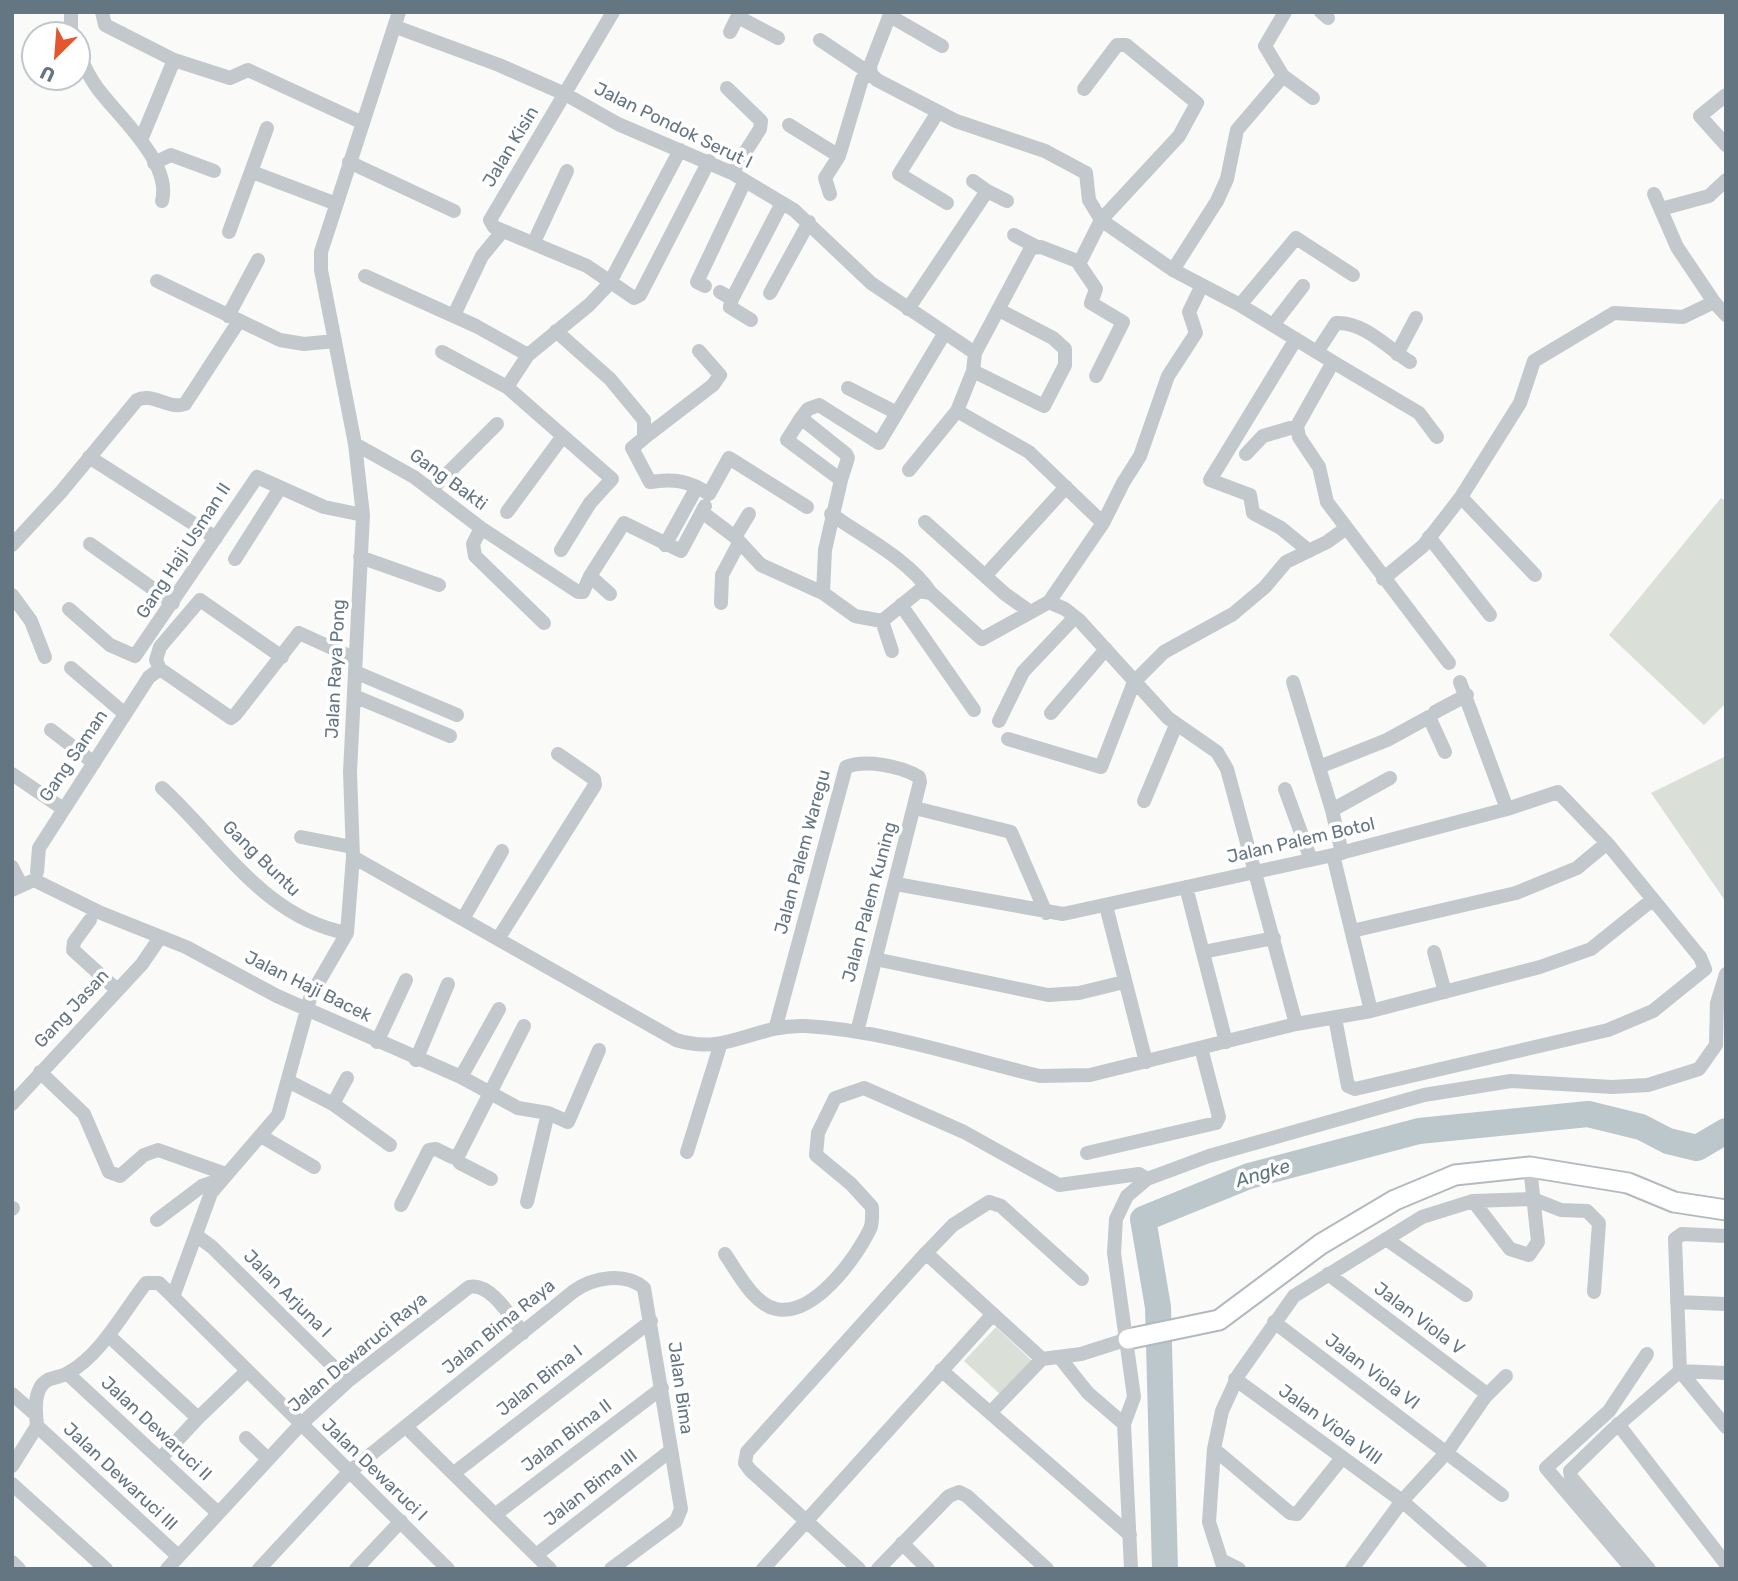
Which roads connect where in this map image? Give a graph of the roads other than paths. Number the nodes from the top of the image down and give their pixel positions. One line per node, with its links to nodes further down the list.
1 (102, 12): 11 (street)
2 (613, 12): 17 (street, Jalan Kisin)
3 (891, 14): 10 (street); 12 (street)
4 (739, 15): 7 (street); 8 (street)
5 (1279, 15): 14 (street)
6 (397, 20): 17 (street, Jalan Pondok Serut I); 21 (street, Jalan Raya Pong)
7 (730, 33)
8 (778, 38)
9 (820, 40): 12 (street)
10 (942, 46)
11 (174, 60): 21 (street); 24 (street)
12 (871, 74): 20 (street); 27 (street)
13 (91, 76): 24 (street)
14 (1283, 76): 19 (street); 57 (street)
15 (727, 88): 34 (street)
16 (1084, 89): 48 (street)
17 (565, 94): 26 (street, Jalan Pondok Serut I); 51 (street, Jalan Kisin)
18 (1726, 95): 25 (street)
19 (1313, 98)
20 (938, 112): 45 (street); 48 (street)
21 (363, 123): 29 (street, Jalan Raya Pong)
22 (789, 125): 27 (street)
23 (267, 128): 33 (street)
24 (141, 140): 30 (street)
25 (1726, 145)
26 (680, 150): 28 (street, Jalan Pondok Serut I); 61 (street)
27 (839, 156): 39 (street)
28 (709, 161): 34 (street, Jalan Pondok Serut I); 61 (street)
29 (349, 162): 43 (street, Jalan Raya Pong); 47 (street)
30 (154, 163): 31 (street); 41 (street)
31 (214, 171)
32 (567, 171): 53 (street)
33 (252, 172): 43 (street); 50 (street)
34 (732, 173): 36 (street, Jalan Pondok Serut I)
35 (1726, 180): 46 (street)
36 (745, 181): 44 (street, Jalan Pondok Serut I); 63 (street)
37 (973, 181): 38 (street)
38 (986, 191): 42 (street); 68 (street)
39 (830, 194)
40 (1654, 194): 46 (street)
41 (162, 201)
42 (1007, 201)
43 (334, 203): 79 (street, Jalan Raya Pong)
44 (782, 203): 49 (street, Jalan Pondok Serut I); 74 (street)
45 (947, 203)
46 (1661, 209): 66 (street)
47 (454, 211)
48 (1101, 220): 56 (street); 57 (street)
49 (809, 222): 65 (street); 68 (street, Jalan Pondok Serut I)
50 (229, 232)
51 (501, 233): 53 (street); 70 (street)
52 (1014, 235): 54 (street)
53 (534, 242): 61 (street)
54 (1035, 246): 56 (street); 69 (street)
55 (258, 260): 73 (street)
56 (1077, 261): 87 (street)
57 (1173, 270): 62 (street)
58 (1353, 275): 67 (street)
59 (365, 276): 70 (street)
60 (157, 281): 73 (street)
61 (609, 284): 76 (street)
62 (1202, 285): 67 (street); 115 (street)
63 (705, 286)
64 (1303, 286): 75 (street)
65 (769, 293)
66 (1714, 302): 71 (street); 107 (street)
67 (1240, 305): 75 (street)
68 (908, 309): 77 (street, Jalan Pondok Serut I)
69 (999, 310): 83 (street); 86 (street)
70 (454, 315): 84 (street)
71 (1726, 315)
72 (1416, 318): 82 (street)
73 (233, 319): 79 (street); 100 (street)
74 (751, 320)
75 (1273, 326): 78 (street)
76 (556, 331): 84 (street); 97 (street)
77 (944, 334): 83 (street, Jalan Pondok Serut I); 91 (street)
78 (1296, 339): 82 (street); 125 (street)
79 (335, 341): 98 (street, Jalan Raya Pong)
80 (699, 351): 97 (street)
81 (442, 352): 88 (street)
82 (1317, 352): 85 (street)
83 (975, 353): 86 (street)
84 (528, 355): 88 (street)
85 (1333, 362): 94 (street); 96 (street)
86 (973, 371): 90 (street)
87 (1096, 376)
88 (507, 387): 95 (street)
89 (848, 388): 91 (street)
90 (957, 411): 101 (street); 103 (street)
91 (895, 412): 92 (street)
92 (802, 418): 102 (street); 102 (street)
93 (497, 424): 105 (street)
94 (1297, 426): 99 (street); 117 (street)
95 (562, 436): 109 (street); 124 (street)
96 (1437, 437)
97 (644, 438): 106 (street)
98 (355, 444): 105 (street, Gang Bakti); 113 (street, Jalan Raya Pong)
99 (1246, 454)
100 (89, 457): 119 (street); 122 (street)
101 (909, 470)
102 (841, 481): 112 (street)
103 (1066, 487): 115 (street); 130 (street)
104 (280, 488): 113 (street, Gang Haji Usman II); 119 (street, Gang Haji Usman II); 127 (street)
105 (431, 490): 116 (street, Gang Bakti)
106 (703, 491): 108 (street); 110 (street); 123 (street)
107 (1461, 496): 118 (street); 128 (street)
108 (807, 507)
109 (507, 512)
110 (702, 512): 120 (street); 123 (street)
111 (750, 514): 120 (street)
112 (831, 514): 133 (street); 134 (street)
113 (363, 515): 126 (street, Jalan Raya Pong)
114 (925, 522): 130 (street)
115 (1103, 523): 137 (street)
116 (481, 528): 129 (street); 146 (street, Gang Bakti)
117 (1345, 529): 125 (street); 131 (street)
118 (1429, 537): 131 (street); 143 (street)
119 (216, 538): 138 (street, Gang Haji Usman II)
120 (737, 540): 133 (street); 139 (street)
121 (90, 544): 138 (street)
122 (12, 545)
123 (665, 545): 129 (street)
124 (561, 550)
125 (1309, 551): 155 (street)
126 (360, 557): 132 (street); 152 (street, Jalan Raya Pong)
127 (235, 559)
128 (1535, 575)
129 (590, 576): 135 (street)
130 (985, 576): 142 (street)
131 (1383, 579): 151 (street)
132 (439, 585)
133 (823, 593): 145 (street)
134 (931, 593): 140 (street); 142 (street)
135 (610, 594)
136 (12, 595): 149 (street)
137 (1049, 602): 142 (street); 144 (street)
138 (173, 603): 141 (street, Gang Haji Usman II)
139 (721, 603)
140 (901, 605): 145 (street); 158 (street)
141 (69, 609)
142 (1029, 611)
143 (1490, 615)
144 (1075, 617): 147 (street); 163 (street)
145 (882, 621): 148 (street)
146 (544, 623)
147 (1106, 649): 155 (street); 160 (street)
148 (892, 652)
149 (45, 657)
150 (282, 657): 152 (street); 154 (street); 154 (street)
151 (1450, 663)
152 (356, 666): 157 (street, Jalan Raya Pong); 162 (street)
153 (71, 668): 161 (street)
154 (160, 669): 161 (street, Gang Saman)
155 (1134, 682): 164 (street); 167 (street)
156 (1293, 682): 171 (street)
157 (354, 696): 166 (street); 185 (street, Jalan Raya Pong)
158 (974, 710)
159 (1435, 712): 180 (street)
160 (1051, 713)
161 (125, 714): 170 (street, Gang Saman)
162 (457, 715)
163 (999, 721)
164 (1176, 724): 177 (street); 189 (street)
165 (51, 730): 170 (street)
166 (450, 736)
167 (1008, 739)
168 (1445, 752): 171 (street)
169 (558, 754): 202 (street)
170 (94, 763): 178 (street, Gang Saman)
171 (1319, 767): 181 (street)
172 (12, 774): 178 (street)
173 (1390, 778): 181 (street)
174 (920, 782): 179 (street, Jalan Palem Kuning); 218 (street, Jalan Palem Waregu)
175 (162, 788): 199 (street, Gang Buntu)
176 (1285, 789): 187 (street)
177 (1144, 801)
178 (62, 808): 190 (street, Gang Saman)
179 (915, 808): 191 (street, Jalan Palem Kuning); 195 (street)
180 (1507, 809): 183 (street, Jalan Palem Botol); 186 (street, Jalan Palem Botol)
181 (1332, 810): 186 (street)
182 (301, 836): 185 (street)
183 (1607, 843): 193 (street); 198 (street)
184 (502, 851): 196 (street)
185 (352, 852): 196 (street); 199 (street, Jalan Raya Pong)
186 (1338, 854): 187 (street, Jalan Palem Botol); 198 (street)
187 (1311, 860): 189 (street, Jalan Palem Botol)
188 (12, 867): 190 (street)
189 (1257, 870): 192 (street, Jalan Palem Botol); 200 (street)
190 (26, 882): 201 (street, Jalan Haji Bacek)
191 (896, 884): 195 (street, Jalan Palem Botol); 205 (street, Jalan Palem Kuning)
192 (1186, 887): 194 (street, Jalan Palem Botol); 203 (street)
193 (1652, 900): 211 (street); 215 (street)
194 (1106, 906): 195 (street, Jalan Palem Botol); 208 (street)
195 (1046, 913)
196 (463, 919): 202 (street)
197 (90, 920): 210 (street)
198 (1352, 932): 214 (street)
199 (347, 933): 212 (street, Jalan Raya Pong)
200 (1274, 938): 203 (street); 216 (street)
201 (159, 939): 210 (street, Gang Jasan); 212 (street, Jalan Haji Bacek)
202 (498, 939): 222 (street)
203 (1203, 952): 221 (street)
204 (1434, 953): 211 (street)
205 (875, 959): 208 (street); 219 (street, Jalan Palem Kuning)
206 (1726, 974): 244 (street)
207 (406, 980): 220 (street)
208 (1124, 982): 226 (street)
209 (448, 985): 225 (street)
210 (116, 989): 227 (street, Gang Jasan)
211 (1445, 992): 214 (street)
212 (306, 1009): 220 (street, Jalan Haji Bacek); 230 (street, Jalan Raya Pong)
213 (499, 1009): 228 (street)
214 (1371, 1011): 215 (street)
215 (1335, 1018): 216 (street)
216 (1296, 1024): 221 (street)
217 (524, 1026): 231 (street)
218 (776, 1026): 219 (street); 222 (street)
219 (857, 1031): 226 (street)
220 (377, 1042): 225 (street, Jalan Haji Bacek)
221 (1226, 1042): 223 (street)
222 (720, 1046): 237 (street)
223 (1201, 1048): 226 (street); 238 (street)
224 (599, 1051): 234 (street, Jalan Haji Bacek)
225 (416, 1060): 228 (street, Jalan Haji Bacek)
226 (1146, 1062)
227 (40, 1072): 232 (street, Gang Jasan); 242 (street)
228 (461, 1077): 231 (street, Jalan Haji Bacek)
229 (347, 1078): 233 (street)
230 (288, 1081): 233 (street); 235 (street, Jalan Raya Pong)
231 (489, 1092): 234 (street, Jalan Haji Bacek); 239 (street)
232 (14, 1098)
233 (333, 1104): 236 (street)
234 (548, 1113): 247 (street)
235 (261, 1136): 240 (street); 242 (street, Jalan Raya Pong)
236 (390, 1145)
237 (687, 1152)
238 (1087, 1153)
239 (456, 1157): 243 (street); 248 (street)
240 (314, 1167)
241 (1530, 1167): 245 (street); 249 (street); 269 (street)
242 (223, 1177): 250 (street); 251 (street, Jalan Raya Pong)
243 (491, 1179)
244 (1147, 1179): 255 (street); 269 (street)
245 (1533, 1199): 246 (street); 246 (street); 259 (street)
246 (1474, 1201): 253 (street)
247 (527, 1202)
248 (401, 1205)
249 (1726, 1210)
250 (157, 1220)
251 (197, 1236): 261 (street, Jalan Raya Pong); 280 (street, Jalan Arjuna I)
252 (1726, 1236): 262 (street)
253 (1386, 1239): 256 (street); 260 (street)
254 (926, 1253): 257 (street); 264 (street); 307 (street)
255 (725, 1254)
256 (1328, 1274): 266 (street); 283 (street, Jalan Viola V)
257 (1082, 1279)
258 (624, 1280): 265 (street, Jalan Bima); 267 (street, Jalan Bima Raya)
259 (1594, 1292)
260 (1466, 1295)
261 (173, 1297): 268 (street, Jalan Dewaruci I); 274 (street, Jalan Dewaruci I)
262 (1677, 1302): 263 (street); 275 (street)
263 (1726, 1304)
264 (993, 1314): 272 (street); 273 (street)
265 (651, 1321): 281 (street, Jalan Bima); 301 (street, Jalan Bima I)
266 (1274, 1322): 279 (street); 295 (street, Jalan Viola VI)
267 (523, 1333): 280 (street, Jalan Dewaruci Raya); 290 (street, Jalan Bima Raya)
268 (109, 1336): 277 (street); 285 (street)
269 (1132, 1338): 271 (street); 287 (street)
270 (1647, 1354): 331 (street)
271 (1060, 1358): 272 (street); 287 (street)
272 (1042, 1359): 284 (street)
273 (942, 1370): 284 (street); 307 (street)
274 (247, 1371): 285 (street); 289 (street, Jalan Dewaruci I)
275 (1680, 1371): 276 (street); 288 (street); 291 (street)
276 (1726, 1373)
277 (68, 1374): 286 (street); 297 (street, Jalan Dewaruci II)
278 (1506, 1376): 283 (street)
279 (1235, 1379): 293 (street); 296 (street, Jalan Viola VIII)
280 (348, 1381): 289 (street, Jalan Dewaruci Raya)
281 (662, 1388): 294 (street, Jalan Bima); 306 (street, Jalan Bima II)
282 (12, 1394): 286 (street, Jalan Dewaruci III)
283 (1486, 1397): 295 (street)
284 (990, 1413): 309 (street)
285 (198, 1418): 297 (street)
286 (37, 1420): 299 (street); 312 (street, Jalan Dewaruci III)
287 (1124, 1424): 309 (street)
288 (1618, 1424): 313 (street); 332 (street)
289 (300, 1425): 298 (street, Jalan Dewaruci Raya); 300 (street, Jalan Dewaruci I)
290 (406, 1427): 300 (street, Jalan Bima Raya); 301 (street)
291 (1726, 1427)
292 (246, 1438): 298 (street)
293 (1214, 1449): 296 (street); 314 (street)
294 (670, 1451): 311 (street, Jalan Bima III); 322 (street, Jalan Bima)
295 (1447, 1452): 303 (street, Jalan Viola VI); 304 (street)
296 (1342, 1458): 304 (street, Jalan Viola VIII)
297 (160, 1459): 305 (street, Jalan Dewaruci II)
298 (268, 1459): 305 (street, Jalan Dewaruci Raya)
299 (12, 1466)
300 (349, 1472): 308 (street, Jalan Dewaruci I); 318 (street, Jalan Bima Raya)
301 (454, 1473): 306 (street)
302 (12, 1484): 316 (street)
303 (1502, 1495)
304 (1402, 1501): 315 (street); 330 (street, Jalan Viola VIII)
305 (218, 1513): 312 (street, Jalan Dewaruci Raya)
306 (495, 1514): 311 (street)
307 (805, 1519): 323 (street); 324 (street)
308 (401, 1521): 319 (street); 320 (street, Jalan Dewaruci I)
309 (1130, 1535): 328 (street)
310 (902, 1543): 325 (street); 326 (street); 327 (street)
311 (536, 1555): 321 (street)
312 (178, 1556): 317 (street, Jalan Dewaruci Raya)
313 (1726, 1564)
314 (1223, 1565): 329 (street)
315 (1361, 1566)
316 (106, 1569)
317 (167, 1569)
318 (259, 1569)
319 (356, 1569)
320 (448, 1569)
321 (550, 1569)
322 (611, 1569)
323 (763, 1569)
324 (859, 1569)
325 (878, 1569)
326 (929, 1569)
327 (1047, 1569)
328 (1131, 1569)
329 (1239, 1569)
330 (1480, 1569)
331 (1632, 1569)
332 (1649, 1569)

